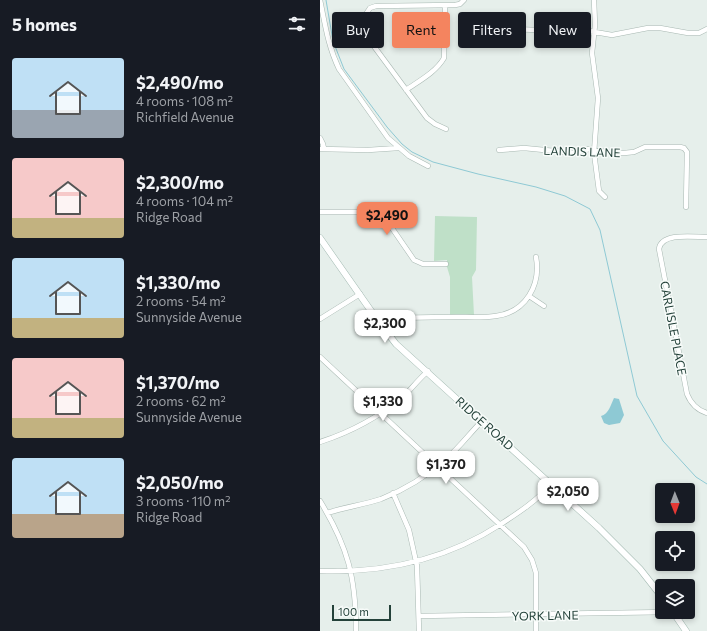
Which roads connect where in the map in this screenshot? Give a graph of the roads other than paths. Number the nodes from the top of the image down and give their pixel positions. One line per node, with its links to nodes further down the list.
1 (320, 0): 5 (street)
2 (388, 0): 6 (street)
3 (464, 0): 7 (street)
4 (594, 0): 10 (street)
5 (321, 6): 14 (street)
6 (388, 6): 7 (street); 11 (street)
7 (445, 6): 11 (street)
8 (707, 29): 10 (street)
9 (526, 30): 10 (street)
10 (594, 32): 17 (street)
11 (406, 90): 12 (street)
12 (446, 129)
13 (320, 138): 15 (street)
14 (398, 148): 15 (street); 18 (street)
15 (322, 149)
16 (499, 150): 17 (street, LANDIS LANE)
17 (594, 150): 19 (street); 20 (street, LANDIS LANE)
18 (428, 166)
19 (605, 197)
20 (686, 207)
21 (320, 212): 25 (street)
22 (707, 237): 33 (street, CARLISLE PLACE)
23 (320, 238): 26 (street, RIDGE ROAD)
24 (536, 257): 27 (street)
25 (446, 264)
26 (360, 294): 29 (street); 30 (street, RIDGE ROAD)
27 (529, 296): 28 (street); 30 (street)
28 (544, 306)
29 (320, 319)
30 (382, 326): 32 (street, RIDGE ROAD)
31 (320, 357): 34 (street)
32 (428, 371): 34 (street); 35 (street, RIDGE ROAD)
33 (707, 413)
34 (381, 414): 36 (street); 37 (street)
35 (482, 421): 37 (street); 38 (street, RIDGE ROAD)
36 (320, 442)
37 (437, 466): 39 (street); 42 (street)
38 (551, 484): 42 (street); 46 (street, RIDGE ROAD)
39 (393, 493): 41 (street); 43 (street)
40 (320, 501): 41 (street)
41 (327, 513): 45 (street)
42 (501, 524): 43 (street); 48 (street)
43 (417, 562): 45 (street); 49 (street)
44 (320, 570): 45 (street)
45 (351, 571): 51 (street)
46 (655, 588)
47 (655, 612): 48 (street, YORK LANE)
48 (536, 615): 49 (street, YORK LANE); 53 (street)
49 (419, 616): 52 (street)
50 (678, 619): 54 (street)
51 (356, 631)
52 (419, 631)
53 (536, 631)
54 (686, 631)

